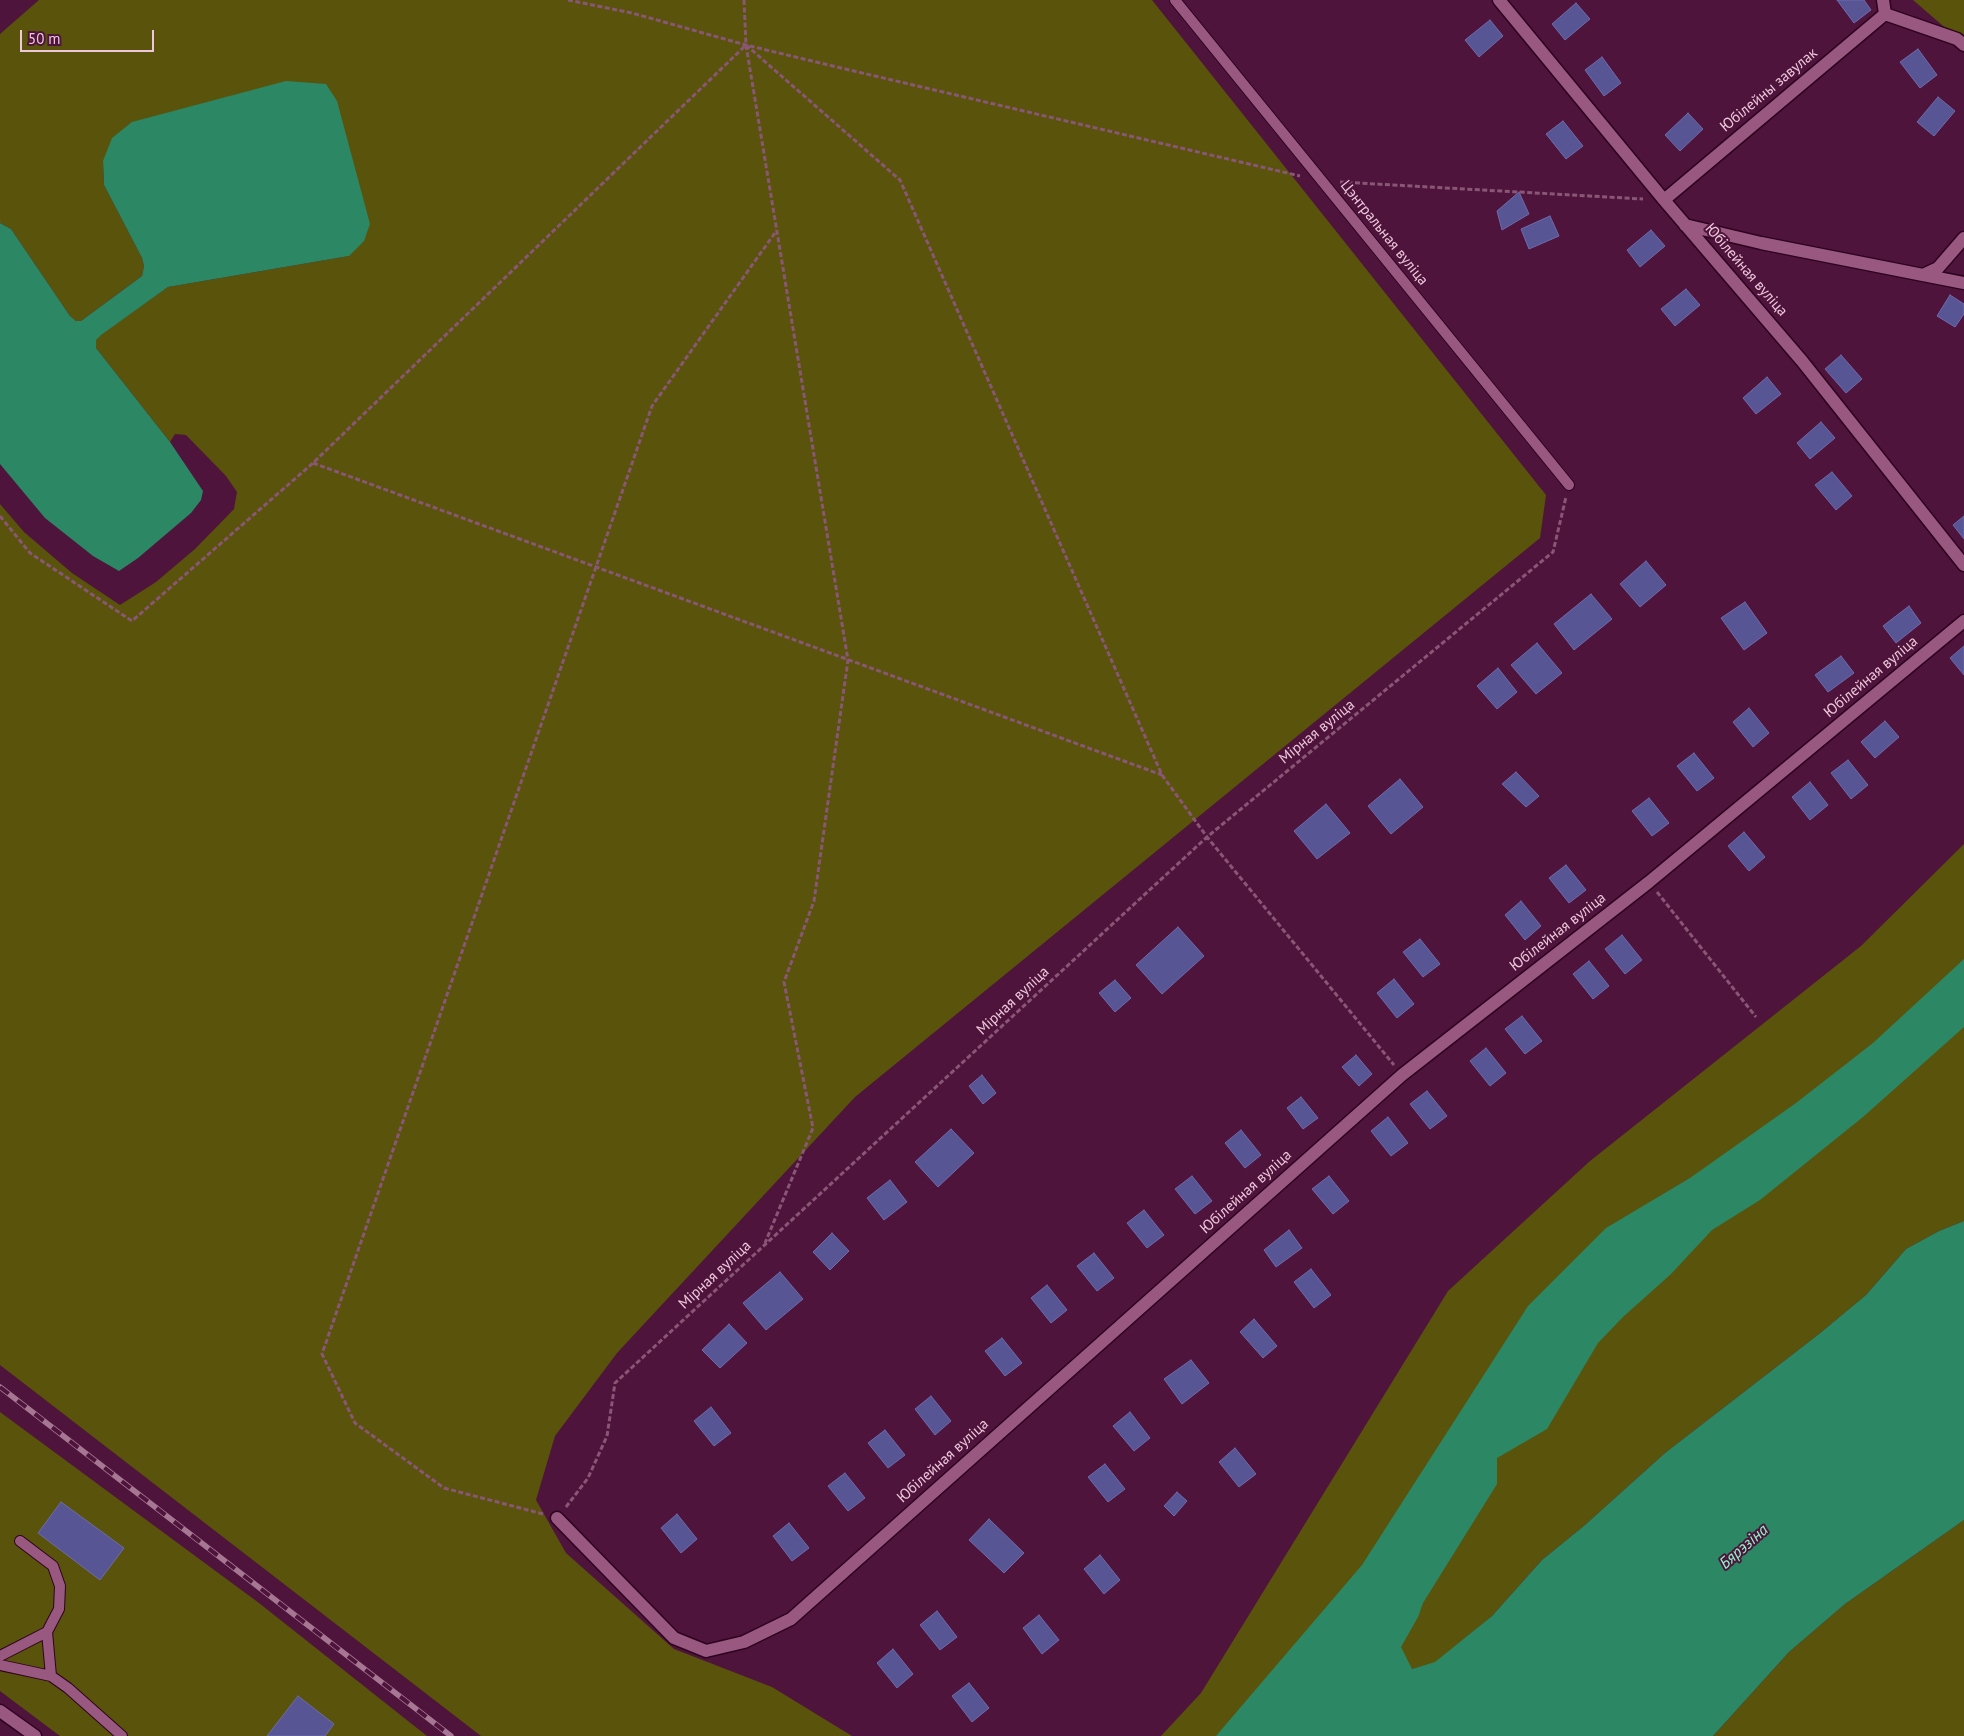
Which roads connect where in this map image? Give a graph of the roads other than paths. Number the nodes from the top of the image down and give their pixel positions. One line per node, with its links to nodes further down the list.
1 (1175, 0): 11 (lane, Цэнтральная вуліца)
2 (1499, 0): 6 (street, Юбілейная вуліца)
3 (1883, 0): 4 (street)
4 (1885, 14): 5 (street); 6 (street, Юбілейны завулак)
5 (1964, 46)
6 (1664, 200): 7 (street, Юбілейная вуліца)
7 (1685, 225): 9 (street); 12 (street, Юбілейная вуліца)
8 (1964, 238): 9 (street)
9 (1923, 275): 10 (street)
10 (1964, 282)
11 (1569, 485)
12 (1964, 565)
13 (1964, 621): 14 (street, Юбілейная вуліца)
14 (558, 1518)
15 (20, 1541): 16 (lane)
16 (47, 1632): 17 (lane); 19 (lane)
17 (0, 1656)
18 (0, 1665): 19 (lane)
19 (52, 1676): 22 (lane)
20 (0, 1711): 21 (street)
21 (35, 1736)
22 (122, 1736)

